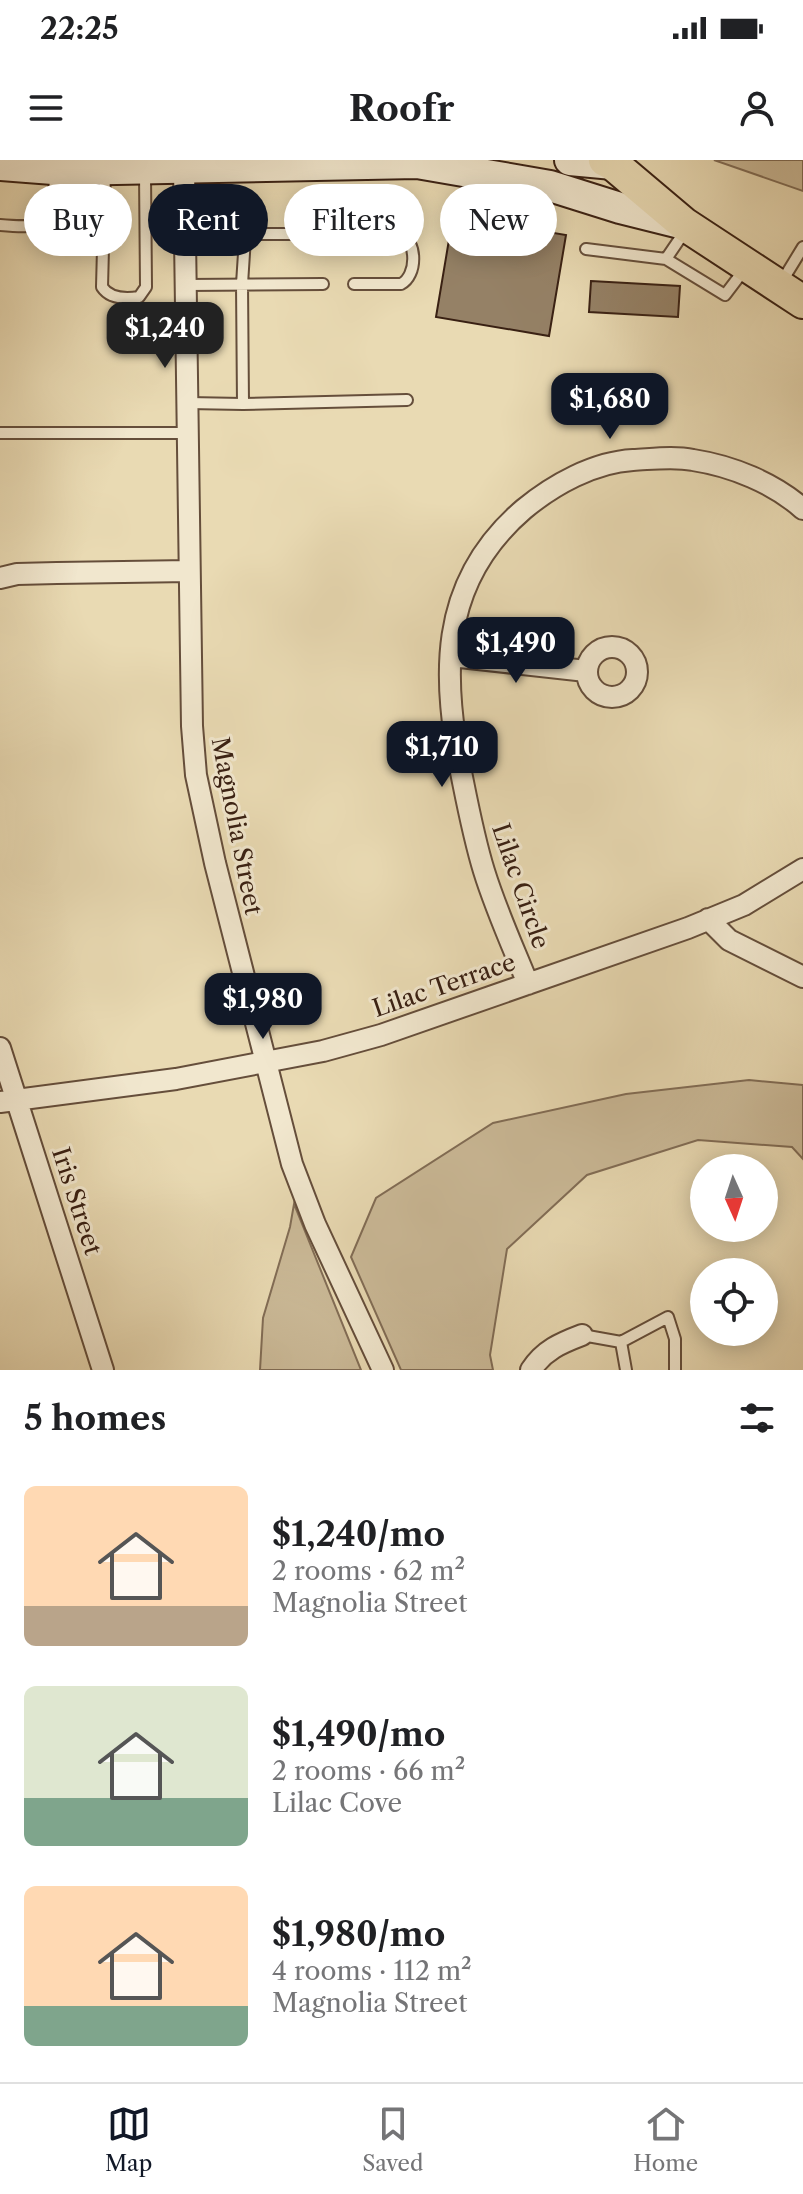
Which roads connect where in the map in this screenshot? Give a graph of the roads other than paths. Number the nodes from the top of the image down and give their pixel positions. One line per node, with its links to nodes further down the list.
1 (570, 160): 3 (street)
2 (424, 161): 4 (street); 12 (street)
3 (610, 161): 12 (main road)
4 (352, 162): 5 (street)
5 (226, 164): 8 (street)
6 (0, 165): 7 (street)
7 (62, 166): 9 (street); 11 (lane)
8 (181, 166): 10 (street); 20 (street, Magnolia Street)
9 (105, 169): 10 (street); 10 (lane)
10 (145, 169)
11 (0, 225)
12 (686, 225): 15 (lane); 16 (main road)
13 (803, 247): 21 (lane)
14 (586, 249): 15 (lane)
15 (666, 259): 16 (lane)
16 (748, 265): 21 (main road)
17 (242, 284): 18 (lane); 19 (lane); 20 (lane); 24 (lane)
18 (323, 284)
19 (354, 284)
20 (186, 285): 23 (street, Magnolia Street)
21 (791, 294)
22 (407, 400): 24 (lane)
23 (188, 403): 24 (lane); 26 (street, Magnolia Street)
24 (243, 404)
25 (0, 433): 26 (lane)
26 (188, 433): 28 (street, Magnolia Street)
27 (803, 509): 30 (street, Lilac Circle)
28 (189, 571): 29 (street); 37 (street, Magnolia Street)
29 (0, 578)
30 (451, 656): 31 (street); 35 (street, Lilac Circle)
31 (586, 671)
32 (803, 869): 33 (street, Lilac Terrace)
33 (708, 919): 34 (street); 35 (street, Lilac Terrace)
34 (803, 977)
35 (528, 984): 37 (street, Lilac Terrace)
36 (0, 1048): 38 (street, Iris Street)
37 (264, 1063): 38 (street, Lilac Terrace); 42 (street, Magnolia Street)
38 (9, 1100): 41 (street, Iris Street)
39 (582, 1335): 40 (lane); 43 (street)
40 (621, 1342): 44 (lane); 45 (lane)
41 (103, 1370)
42 (383, 1370)
43 (531, 1370)
44 (626, 1370)
45 (675, 1370)

